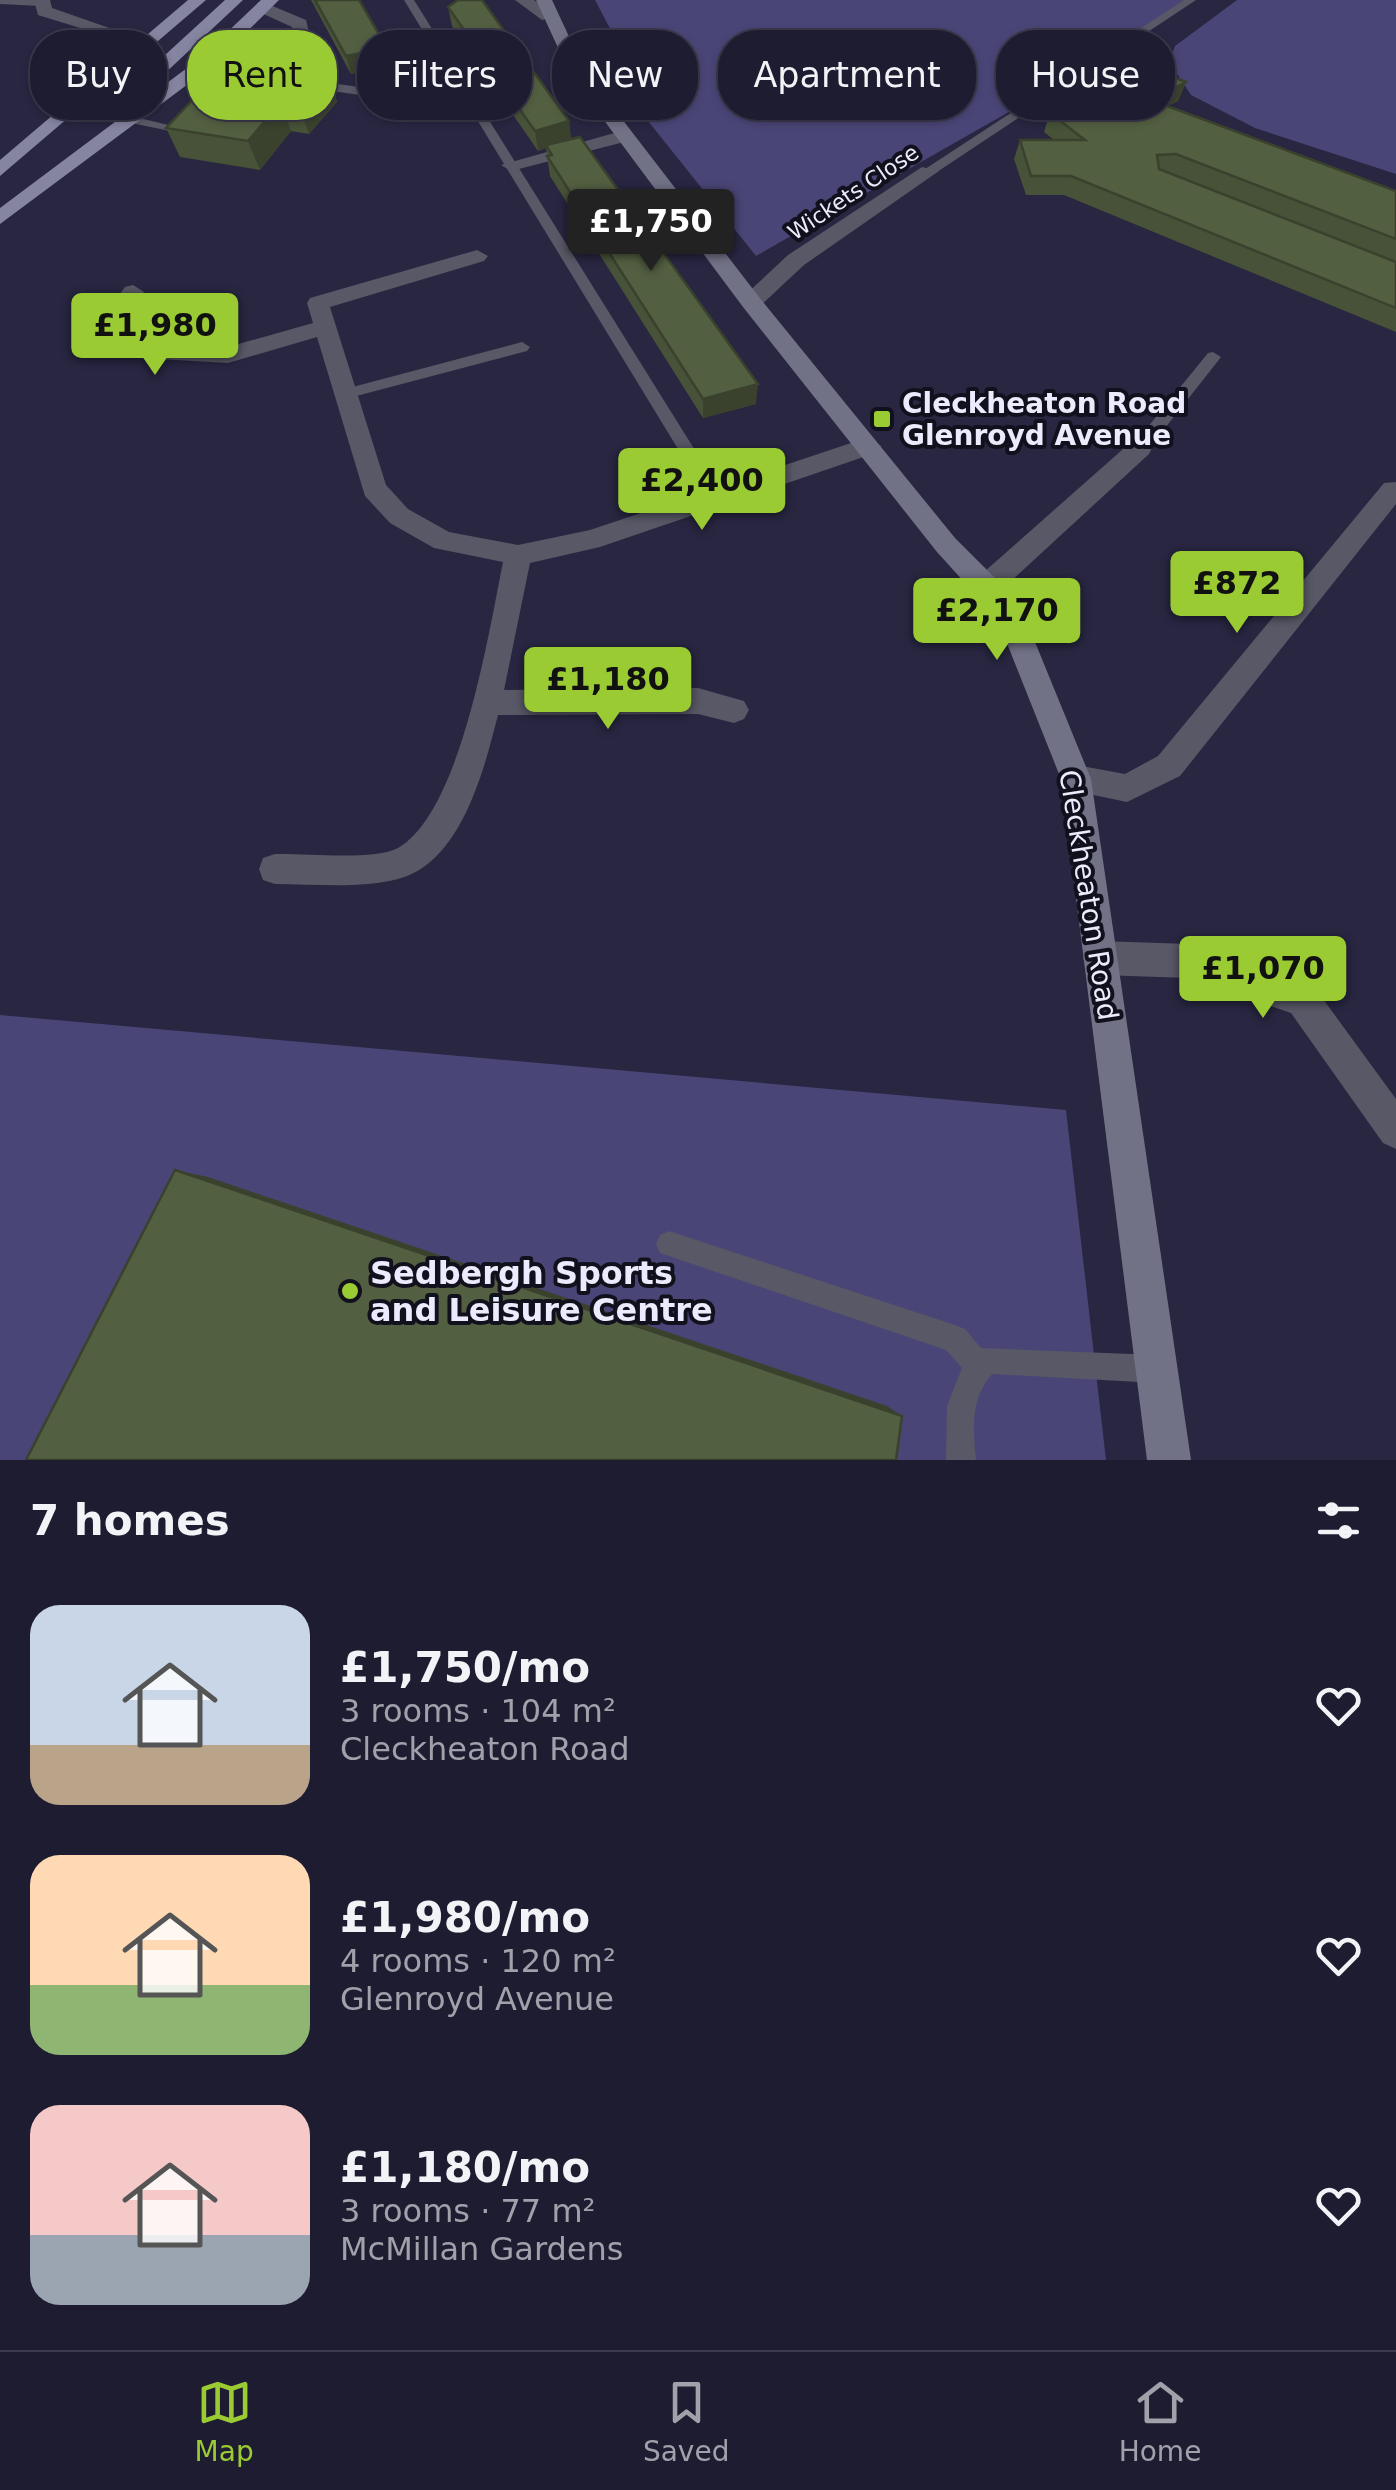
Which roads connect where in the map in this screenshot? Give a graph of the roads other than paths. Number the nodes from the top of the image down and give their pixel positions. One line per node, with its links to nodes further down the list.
1 (174, 0): 11 (main road)
2 (198, 0): 12 (main road)
3 (235, 0): 15 (main road)
4 (409, 0): 21 (lane)
5 (1191, 0): 23 (lane, Wickets Close)
6 (0, 1): 7 (lane)
7 (41, 2): 10 (street)
8 (267, 4): 13 (main road); 14 (street)
9 (538, 5): 20 (street, Cleckheaton Road)
10 (105, 30)
11 (142, 30)
12 (161, 30)
13 (240, 30)
14 (302, 30)
15 (167, 70)
16 (53, 120): 22 (main road)
17 (117, 120): 24 (main road)
18 (136, 120): 19 (lane)
19 (175, 128)
20 (625, 136): 21 (street); 27 (street, Cleckheaton Road)
21 (511, 165): 35 (lane)
22 (0, 169)
23 (929, 171): 27 (street, Wickets Close)
24 (0, 218)
25 (477, 256): 28 (street)
26 (133, 292): 28 (street)
27 (750, 302): 32 (street, Cleckheaton Road)
28 (326, 327): 31 (street)
29 (522, 347): 31 (lane)
30 (1214, 357): 33 (lane)
31 (345, 394): 36 (street)
32 (869, 446): 35 (street); 37 (street, Cleckheaton Road)
33 (1140, 448): 37 (street)
34 (1393, 490): 40 (street)
35 (717, 499): 36 (street)
36 (518, 554): 38 (street)
37 (986, 587): 40 (street, Cleckheaton Road)
38 (488, 703): 39 (street); 41 (street)
39 (734, 710)
40 (1076, 780): 42 (street, Cleckheaton Road)
41 (276, 869)
42 (1100, 958): 43 (street); 46 (street, Cleckheaton Road)
43 (1396, 1130)
44 (669, 1244): 45 (lane)
45 (978, 1367): 46 (lane); 47 (lane)
46 (1157, 1370): 48 (street, Cleckheaton Road)
47 (961, 1460)
48 (1169, 1460)

